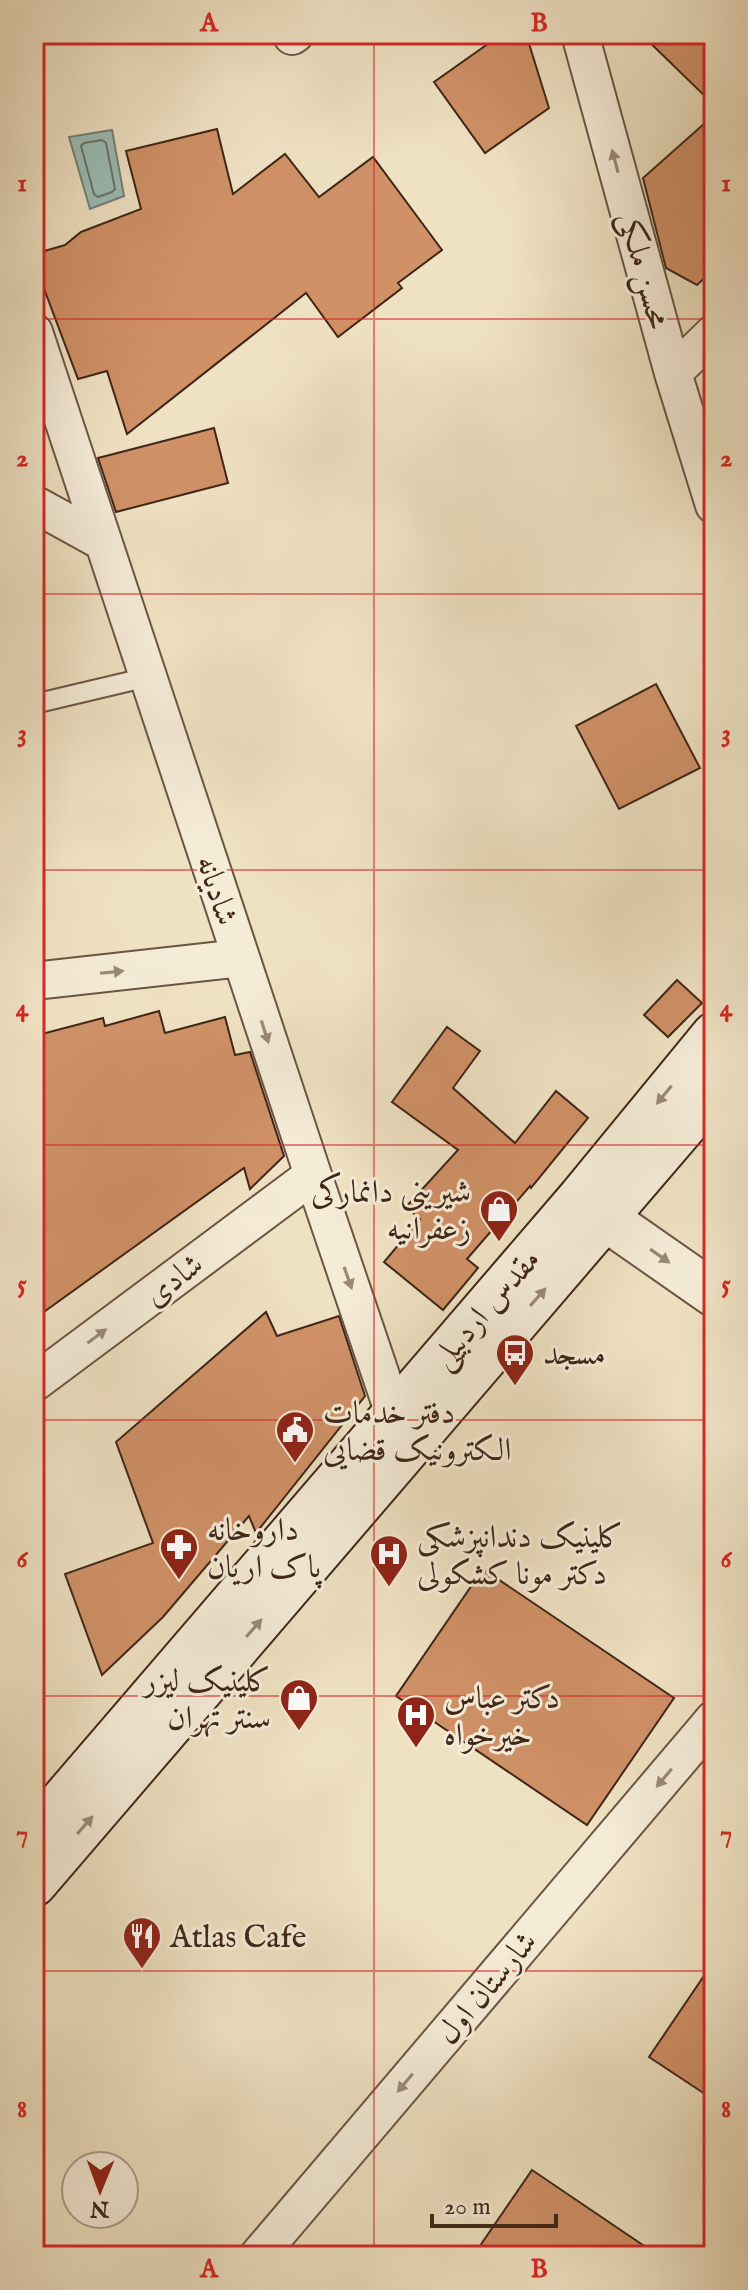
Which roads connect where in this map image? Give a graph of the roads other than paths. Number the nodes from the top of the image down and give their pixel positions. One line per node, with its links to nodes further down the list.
1 (580, 34): 4 (street, محسن ملکی, one-way to 1)
2 (34, 332): 7 (street, شادیانه)
3 (714, 333): 4 (street)
4 (673, 373): 6 (street, محسن ملکی)
5 (34, 504): 7 (street)
6 (714, 505)
7 (103, 542): 8 (street, شادیانه)
8 (148, 677): 9 (lane); 10 (street, شادیانه)
9 (34, 704)
10 (241, 958): 11 (street, one-way to 10); 14 (street, شادیانه, one-way to 14)
11 (34, 981)
12 (714, 1035): 15 (main road, مقدس اردبیلی, one-way to 15)
13 (714, 1091): 15 (main road, مقدس اردبیلی)
14 (313, 1175): 17 (street, شادی, one-way to 14); 18 (street, شادیانه, one-way to 18)
15 (593, 1208): 16 (main road, one-way to 16); 18 (main road, مقدس اردبیلی)
16 (714, 1294)
17 (34, 1383)
18 (404, 1428): 20 (main road, مقدس اردبیلی); 21 (main road, مقدس اردبیلی, one-way to 18)
19 (714, 1719): 22 (street, شارستان اول, one-way to 22)
20 (34, 1834)
21 (34, 1884)
22 (258, 2256)

